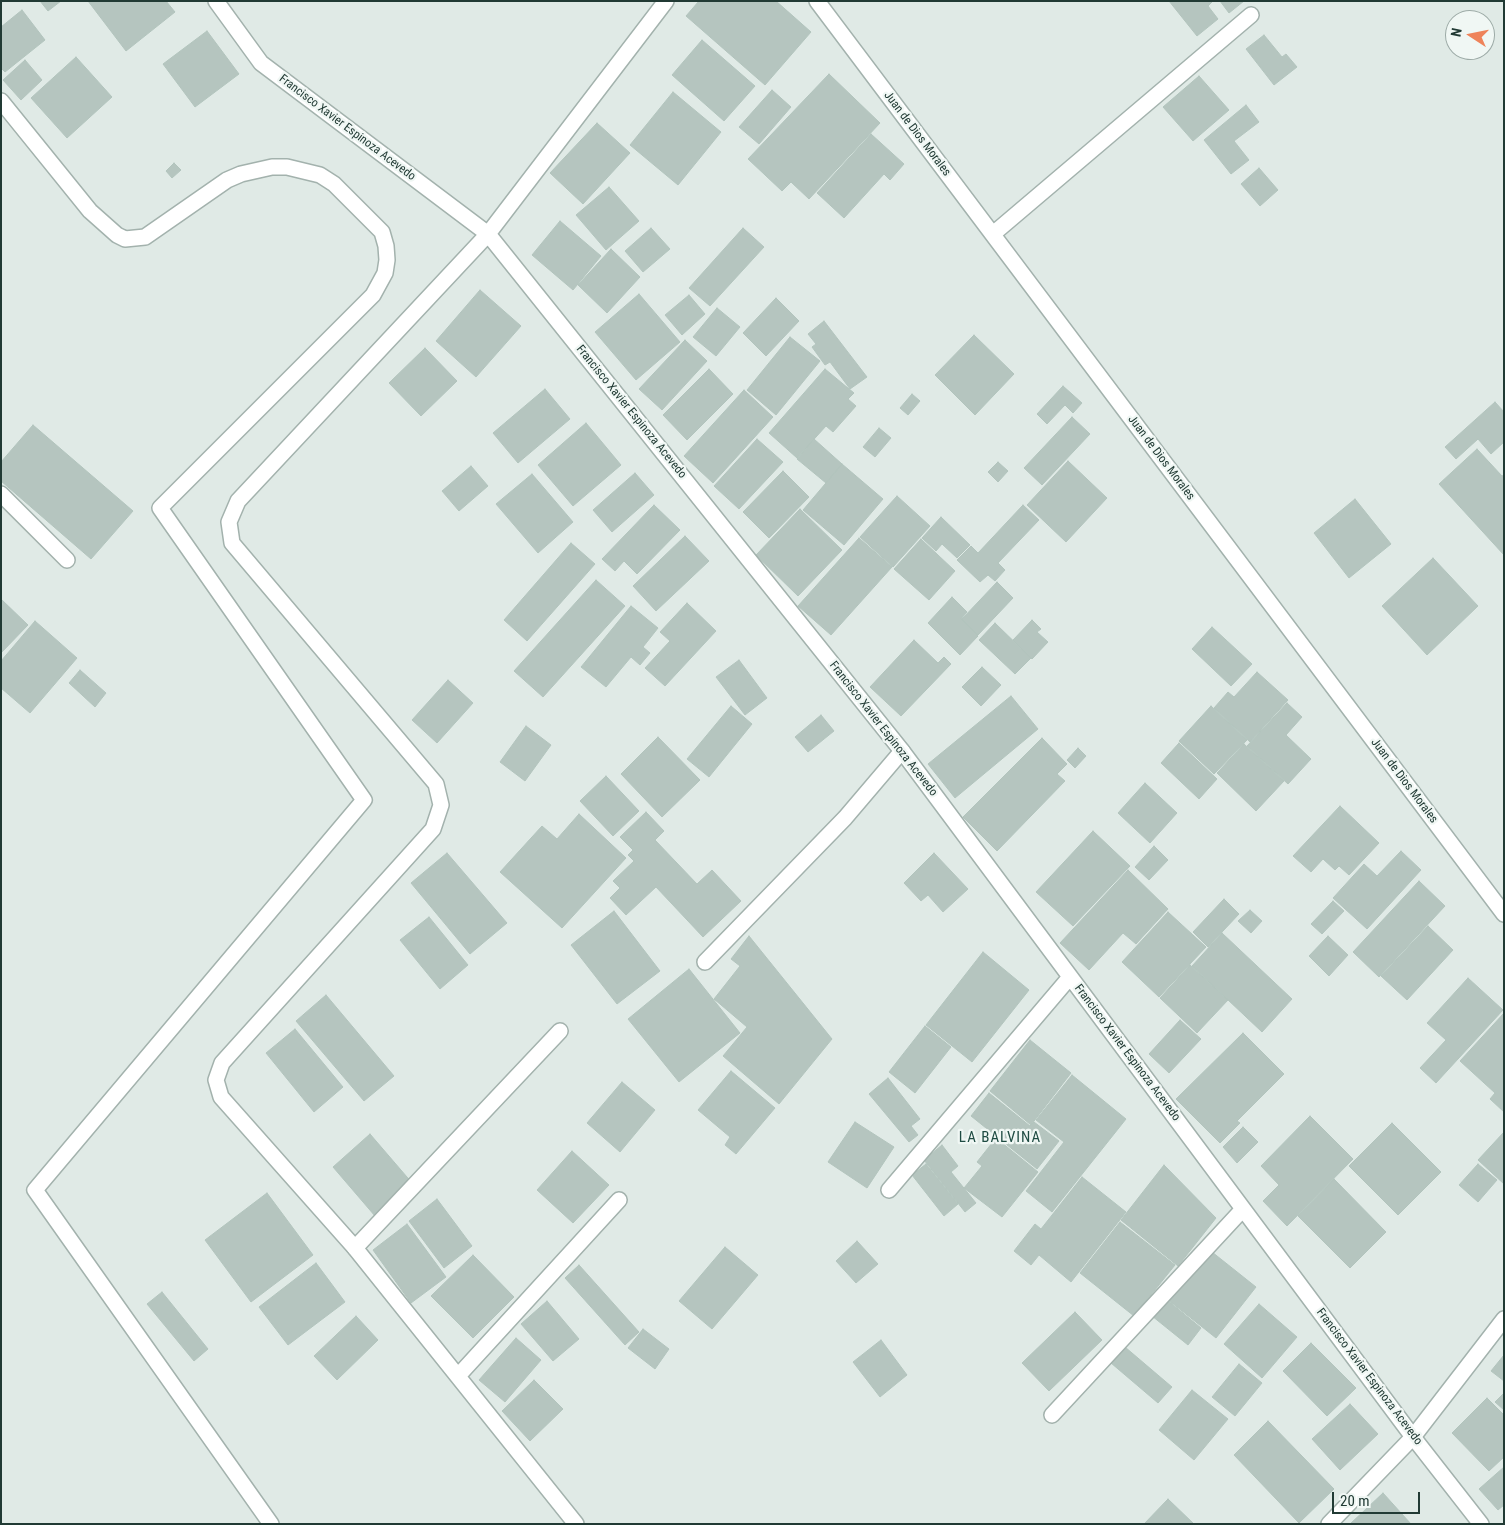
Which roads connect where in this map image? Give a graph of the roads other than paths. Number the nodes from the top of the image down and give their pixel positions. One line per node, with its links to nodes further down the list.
1 (216, 1): 6 (street, Francisco Xavier Espinoza Acevedo)
2 (666, 1): 6 (street)
3 (817, 1): 7 (street, Juan de Dios Morales)
4 (1251, 15): 7 (street)
5 (1, 101): 23 (street)
6 (488, 234): 10 (street, Francisco Xavier Espinoza Acevedo); 18 (street)
7 (993, 234): 11 (street, Juan de Dios Morales)
8 (1, 494): 9 (street)
9 (67, 560)
10 (902, 751): 12 (street); 13 (street, Francisco Xavier Espinoza Acevedo)
11 (1504, 914)
12 (705, 962)
13 (1070, 977): 15 (street); 17 (street, Francisco Xavier Espinoza Acevedo)
14 (560, 1031): 18 (street)
15 (889, 1190)
16 (619, 1200): 20 (street)
17 (1243, 1209): 21 (street); 22 (street, Francisco Xavier Espinoza Acevedo)
18 (355, 1248): 20 (street)
19 (1504, 1319): 22 (street)
20 (458, 1376): 24 (street)
21 (1052, 1415)
22 (1413, 1437): 25 (street); 26 (street, Francisco Xavier Espinoza Acevedo)
23 (271, 1524)
24 (576, 1524)
25 (1329, 1524)
26 (1481, 1524)

